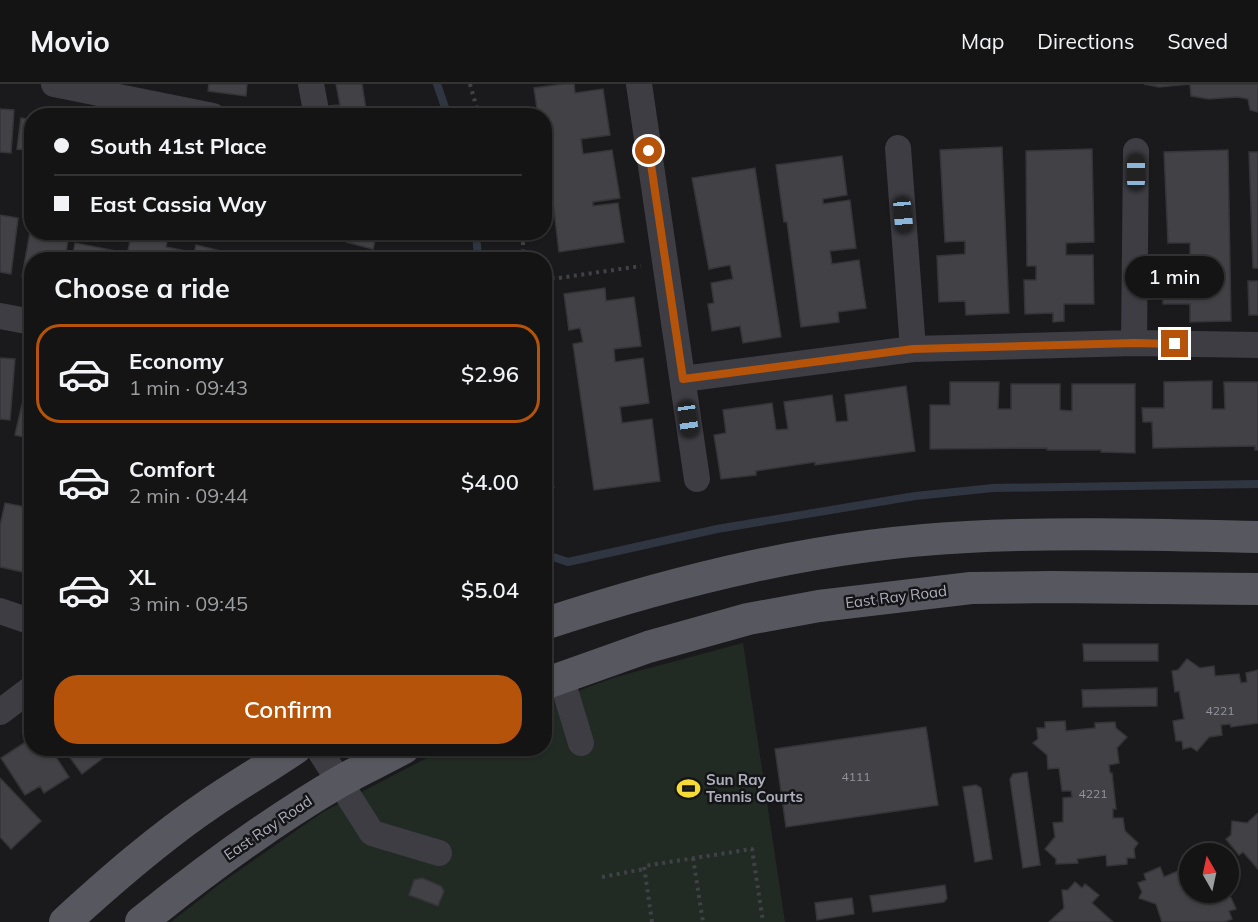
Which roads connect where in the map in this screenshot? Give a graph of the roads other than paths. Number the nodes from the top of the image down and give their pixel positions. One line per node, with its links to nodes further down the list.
1 (54, 84): 4 (street)
2 (311, 84): 5 (street)
3 (639, 84): 13 (street)
4 (173, 108)
5 (316, 108)
6 (898, 148): 12 (street)
7 (1136, 151): 10 (street)
8 (0, 316): 9 (street)
9 (24, 320)
10 (1134, 343): 11 (street); 12 (street)
11 (1258, 345)
12 (913, 349): 13 (street)
13 (683, 379): 14 (street)
14 (697, 479)
15 (1258, 537): 19 (main road)
16 (1258, 589): 20 (main road, East Ray Road)
17 (0, 611): 18 (street)
18 (24, 619)
19 (552, 622)
20 (553, 680): 23 (street)
21 (24, 694): 22 (street)
22 (0, 712)
23 (581, 743)
24 (284, 756): 29 (main road)
25 (323, 756): 27 (street)
26 (388, 756): 27 (main road, East Ray Road)
27 (339, 781): 28 (street); 30 (main road, East Ray Road)
28 (439, 853)
29 (65, 922)
30 (141, 922)

